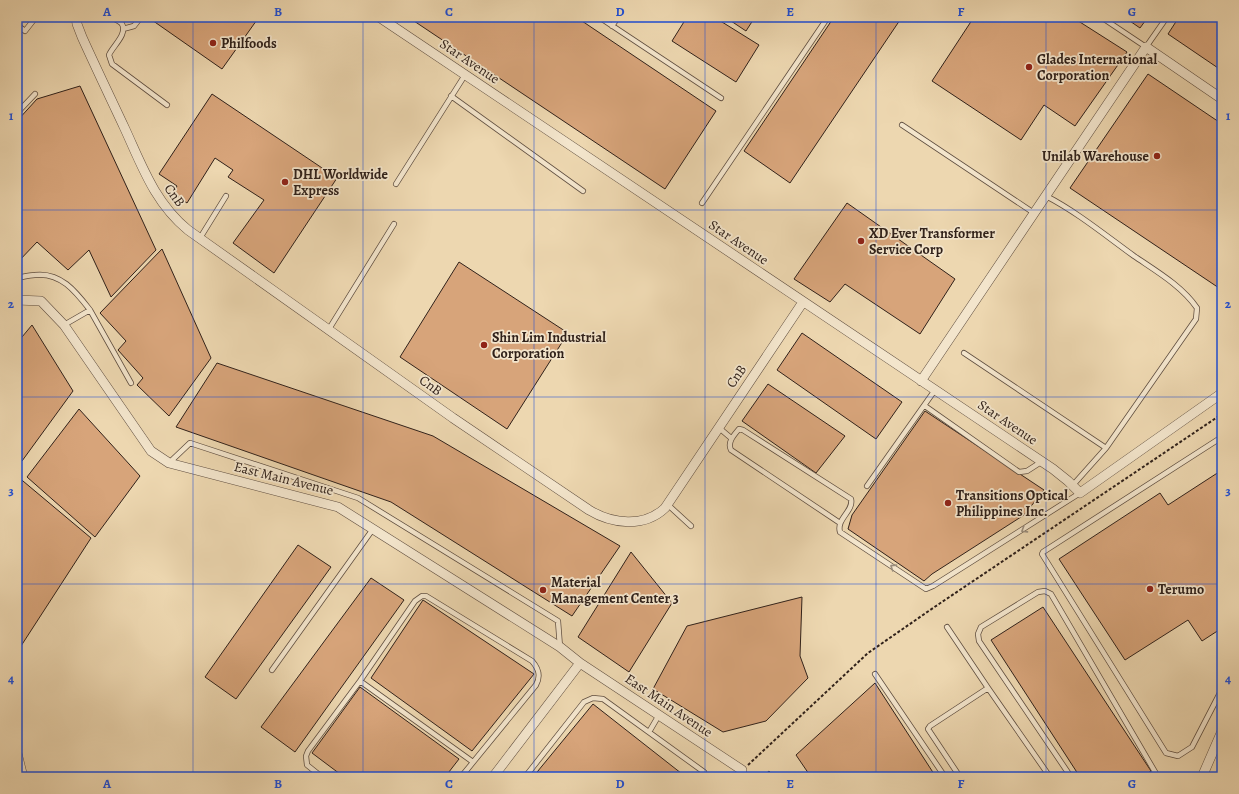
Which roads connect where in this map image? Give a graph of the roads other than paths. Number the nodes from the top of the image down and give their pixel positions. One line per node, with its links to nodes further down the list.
1 (36, 17): 11 (lane)
2 (76, 17): 30 (street, CnB)
3 (111, 17): 13 (lane)
4 (141, 17): 13 (lane)
5 (379, 17): 15 (street, Star Avenue)
6 (599, 17): 12 (lane)
7 (618, 17): 12 (lane)
8 (828, 17): 27 (lane)
9 (1101, 17): 14 (lane)
10 (1167, 17): 14 (lane)
11 (17, 25)
12 (612, 26): 18 (lane)
13 (123, 29): 20 (lane)
14 (1146, 47): 19 (street); 26 (street)
15 (465, 75): 17 (lane); 33 (street, Star Avenue)
16 (35, 94): 21 (lane)
17 (451, 96): 23 (lane); 24 (lane)
18 (721, 98)
19 (1222, 99)
20 (167, 106)
21 (17, 114)
22 (902, 125): 28 (lane)
23 (396, 184)
24 (583, 191)
25 (226, 196): 30 (lane)
26 (1045, 196): 28 (street); 46 (lane)
27 (702, 203)
28 (1034, 213): 38 (street)
29 (394, 224): 36 (lane)
30 (200, 238): 36 (street, CnB)
31 (17, 278): 34 (lane)
32 (17, 300): 35 (street, East Main Avenue)
33 (803, 302): 38 (street, Star Avenue); 43 (street, CnB)
34 (90, 310): 35 (lane); 39 (lane)
35 (64, 325): 48 (street, East Main Avenue)
36 (329, 329): 52 (street, CnB)
37 (964, 353): 46 (lane)
38 (921, 381): 40 (street, Star Avenue)
39 (131, 383)
40 (935, 390): 42 (lane); 47 (street, Star Avenue)
41 (1222, 393): 51 (street)
42 (925, 406): 47 (lane); 50 (lane)
43 (718, 427): 45 (lane); 52 (street, CnB)
44 (1222, 437): 63 (lane)
45 (732, 438): 53 (lane); 53 (lane)
46 (1106, 448): 49 (lane)
47 (1041, 462): 49 (street, Star Avenue)
48 (169, 463): 55 (street, East Main Avenue); 57 (lane)
49 (1073, 485): 51 (street, Star Avenue)
50 (867, 486)
51 (1080, 494): 53 (lane, one-way to 53)
52 (667, 504): 54 (lane)
53 (840, 523)
54 (691, 526)
55 (373, 529): 57 (street, East Main Avenue); 59 (lane)
56 (947, 627): 62 (lane)
57 (560, 647): 58 (street, East Main Avenue)
58 (580, 663): 64 (street, East Main Avenue); 74 (street)
59 (272, 670)
60 (875, 674): 76 (lane)
61 (360, 681): 68 (lane); 68 (lane); 72 (lane)
62 (988, 688): 77 (lane); 78 (lane)
63 (1222, 689)
64 (659, 715): 66 (lane); 69 (street, East Main Avenue)
65 (1222, 731): 81 (street)
66 (649, 732): 70 (lane); 75 (lane)
67 (17, 753): 71 (street)
68 (473, 762): 73 (lane)
69 (742, 770)
70 (704, 772)
71 (23, 777)
72 (322, 777)
73 (461, 777)
74 (493, 777)
75 (524, 777)
76 (945, 777)
77 (960, 777)
78 (1050, 777)
79 (1071, 777): 80 (lane)
80 (1158, 777)
81 (1202, 777)

